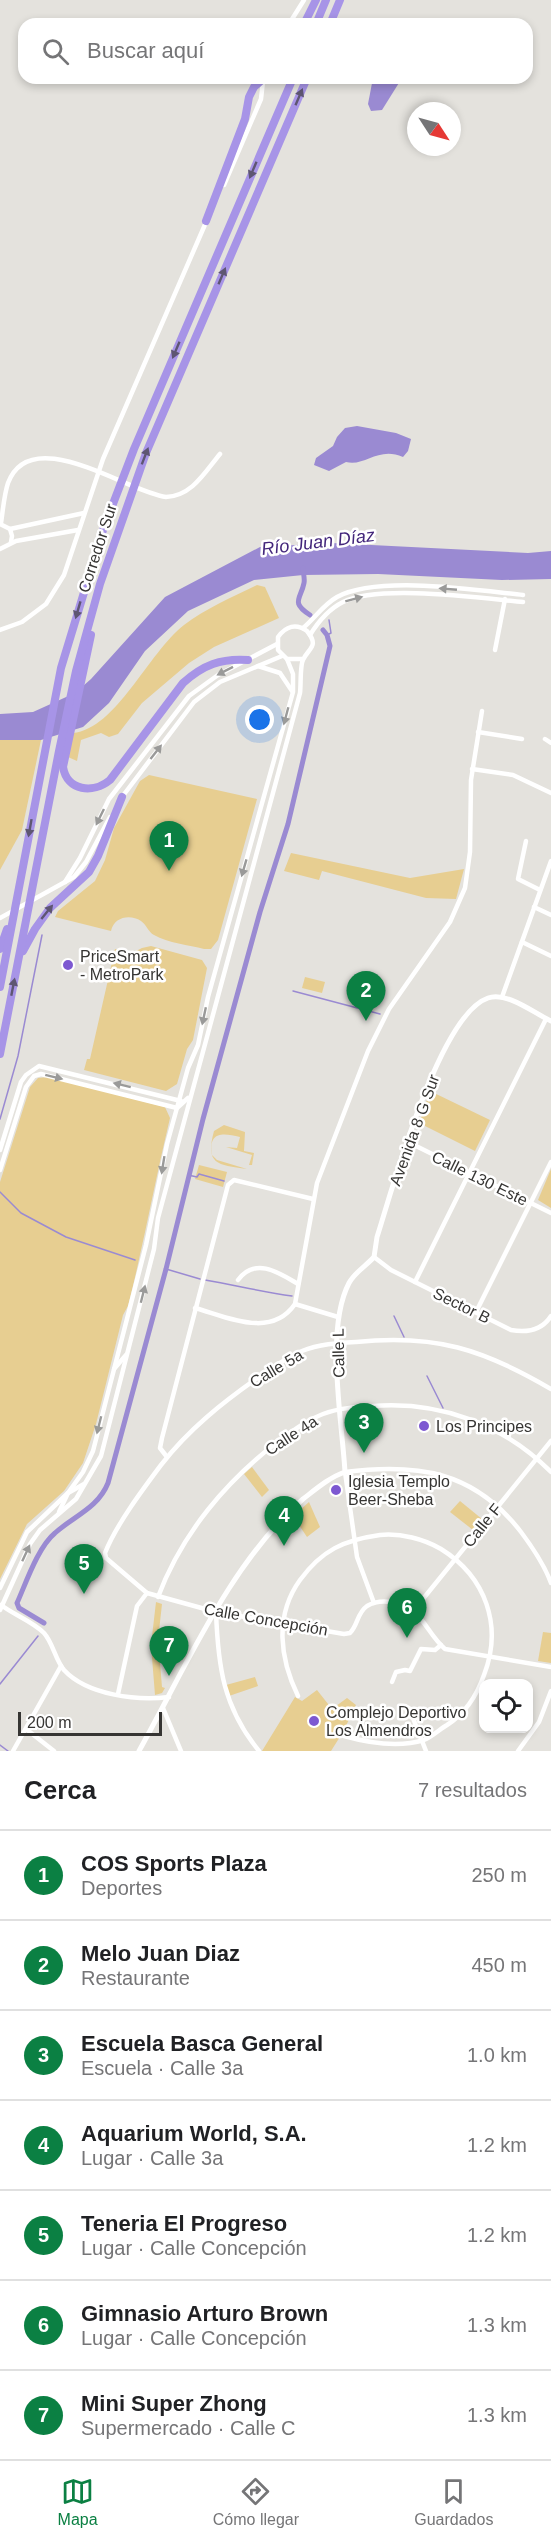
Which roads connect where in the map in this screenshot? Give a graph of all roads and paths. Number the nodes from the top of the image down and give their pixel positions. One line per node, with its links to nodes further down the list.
1 (304, 0): 5 (street)
2 (316, 0): 6 (highway)
3 (326, 0): 7 (highway)
4 (340, 0): 8 (highway)
5 (293, 18)
6 (307, 18)
7 (318, 18)
8 (332, 18)
9 (257, 84): 13 (highway)
10 (263, 84): 13 (street)
11 (290, 84): 54 (highway, Corredor Sur, one-way to 54)
12 (304, 84): 42 (highway, Corredor Sur, one-way to 12)
13 (206, 221): 15 (street)
14 (220, 454): 17 (street)
15 (84, 513): 16 (street); 19 (street)
16 (62, 518): 18 (street); 20 (street)
17 (1, 524): 18 (street)
18 (10, 529): 21 (street)
19 (78, 530): 20 (street); 28 (street)
20 (63, 532): 21 (street)
21 (10, 543): 22 (street)
22 (0, 549)
23 (506, 593): 24 (street); 25 (street); 27 (street, one-way to 27)
24 (523, 595)
25 (505, 600): 26 (street); 29 (street, one-way to 25); 31 (street)
26 (523, 602)
27 (303, 628): 29 (street); 30 (street)
28 (0, 630)
29 (310, 634): 33 (street)
30 (277, 644): 32 (street); 35 (street)
31 (495, 650)
32 (282, 656): 34 (street); 35 (street)
33 (303, 659): 34 (street); 44 (street)
34 (287, 660): 36 (street)
35 (252, 663): 36 (street); 42 (highway); 46 (street, one-way to 35); 52 (street, one-way to 52)
36 (292, 692): 47 (street, one-way to 47)
37 (482, 711): 38 (street)
38 (478, 732): 39 (street); 43 (street)
39 (522, 739)
40 (545, 739): 41 (street)
41 (551, 743)
42 (63, 750): 61 (highway, Corredor Sur)
43 (472, 769): 45 (street); 76 (street)
44 (274, 792): 47 (street); 48 (street)
45 (551, 794)
46 (122, 797): 52 (street); 61 (highway, one-way to 46)
47 (260, 812): 48 (street); 67 (street, one-way to 67)
48 (261, 837): 66 (street)
49 (526, 841): 53 (street)
50 (551, 861): 51 (street)
51 (549, 875): 53 (street)
52 (60, 886): 57 (street)
53 (540, 890): 55 (street)
54 (18, 897): 59 (highway); 62 (highway, Corredor Sur)
55 (534, 907): 56 (street); 58 (street)
56 (551, 915)
57 (0, 918)
58 (522, 942): 60 (street); 63 (street)
59 (0, 949)
60 (551, 956)
61 (18, 963): 65 (highway, Corredor Sur, one-way to 61)
62 (0, 987)
63 (502, 997): 64 (street); 71 (street, Avenida 8 G Sur)
64 (549, 1020): 75 (street)
65 (0, 1054)
66 (192, 1091): 68 (street); 70 (street)
67 (179, 1100): 68 (street); 69 (street); 72 (street, one-way to 72)
68 (183, 1105): 69 (street); 70 (street)
69 (177, 1108): 74 (street, one-way to 69); 90 (street, one-way to 90)
70 (184, 1121): 89 (street, one-way to 70)
71 (408, 1143): 75 (street, Calle 130 Este); 79 (street, Avenida 8 G Sur)
72 (0, 1150)
73 (551, 1162): 77 (street)
74 (0, 1170)
75 (469, 1173): 77 (street, Calle 130 Este); 81 (street)
76 (313, 1198): 82 (street); 84 (street)
77 (531, 1203): 78 (street, Calle 130 Este); 85 (street)
78 (551, 1213)
79 (374, 1257): 81 (street, Sector B); 87 (street, Calle L)
80 (238, 1280): 82 (street)
81 (415, 1282): 85 (street, Sector B)
82 (298, 1284): 83 (street)
83 (295, 1304): 84 (street); 87 (street)
84 (195, 1308): 95 (street)
85 (476, 1312): 86 (street, Sector B)
86 (551, 1316)
87 (338, 1317): 88 (street, Calle L)
88 (336, 1343): 91 (street, Calle 5a); 93 (street, Calle L); 95 (street, Calle 5a)
89 (128, 1350): 90 (street); 92 (street)
90 (114, 1369): 92 (street); 100 (street, one-way to 100)
91 (551, 1389)
92 (118, 1392): 99 (street)
93 (341, 1409): 96 (street, Calle 4a); 97 (street, Calle L); 109 (street, Calle 4a)
94 (551, 1442): 96 (street, Calle F)
95 (167, 1457): 104 (street, Calle 5a)
96 (537, 1458): 98 (street, Calle 4a); 101 (street, Calle F)
97 (345, 1472): 101 (street); 103 (street, Calle L); 113 (street)
98 (551, 1472)
99 (90, 1478): 100 (street); 102 (street)
100 (69, 1493): 102 (street); 107 (street)
101 (497, 1506): 105 (street, Calle F); 106 (street)
102 (54, 1519): 111 (street, one-way to 102)
103 (353, 1539): 105 (street); 110 (street, Calle L); 114 (street)
104 (105, 1553): 108 (street, Calle Concepción)
105 (456, 1558): 112 (street, Calle F); 116 (street)
106 (551, 1583)
107 (0, 1588)
108 (147, 1593): 109 (street, Calle Concepción); 121 (street)
109 (158, 1597): 113 (street, Calle Concepción)
110 (374, 1603): 112 (street); 114 (street, Calle Concepción)
111 (0, 1606): 117 (street)
112 (414, 1610): 115 (street)
113 (216, 1612): 114 (street, Calle Concepción); 123 (street); 133 (street)
114 (283, 1624): 122 (street)
115 (441, 1645): 116 (street); 119 (street)
116 (491, 1657): 118 (street); 128 (street)
117 (61, 1666): 121 (street); 126 (street)
118 (551, 1667)
119 (392, 1682)
120 (551, 1691): 135 (street)
121 (118, 1694): 123 (street)
122 (298, 1696)
123 (169, 1697): 124 (street)
124 (163, 1708): 131 (street); 132 (street)
125 (409, 1708): 128 (street)
126 (26, 1729): 129 (street); 130 (street)
127 (344, 1736): 128 (street)
128 (423, 1740): 134 (street)
129 (13, 1751)
130 (54, 1751)
131 (139, 1751)
132 (181, 1751)
133 (259, 1751)
134 (426, 1751)
135 (518, 1751)

